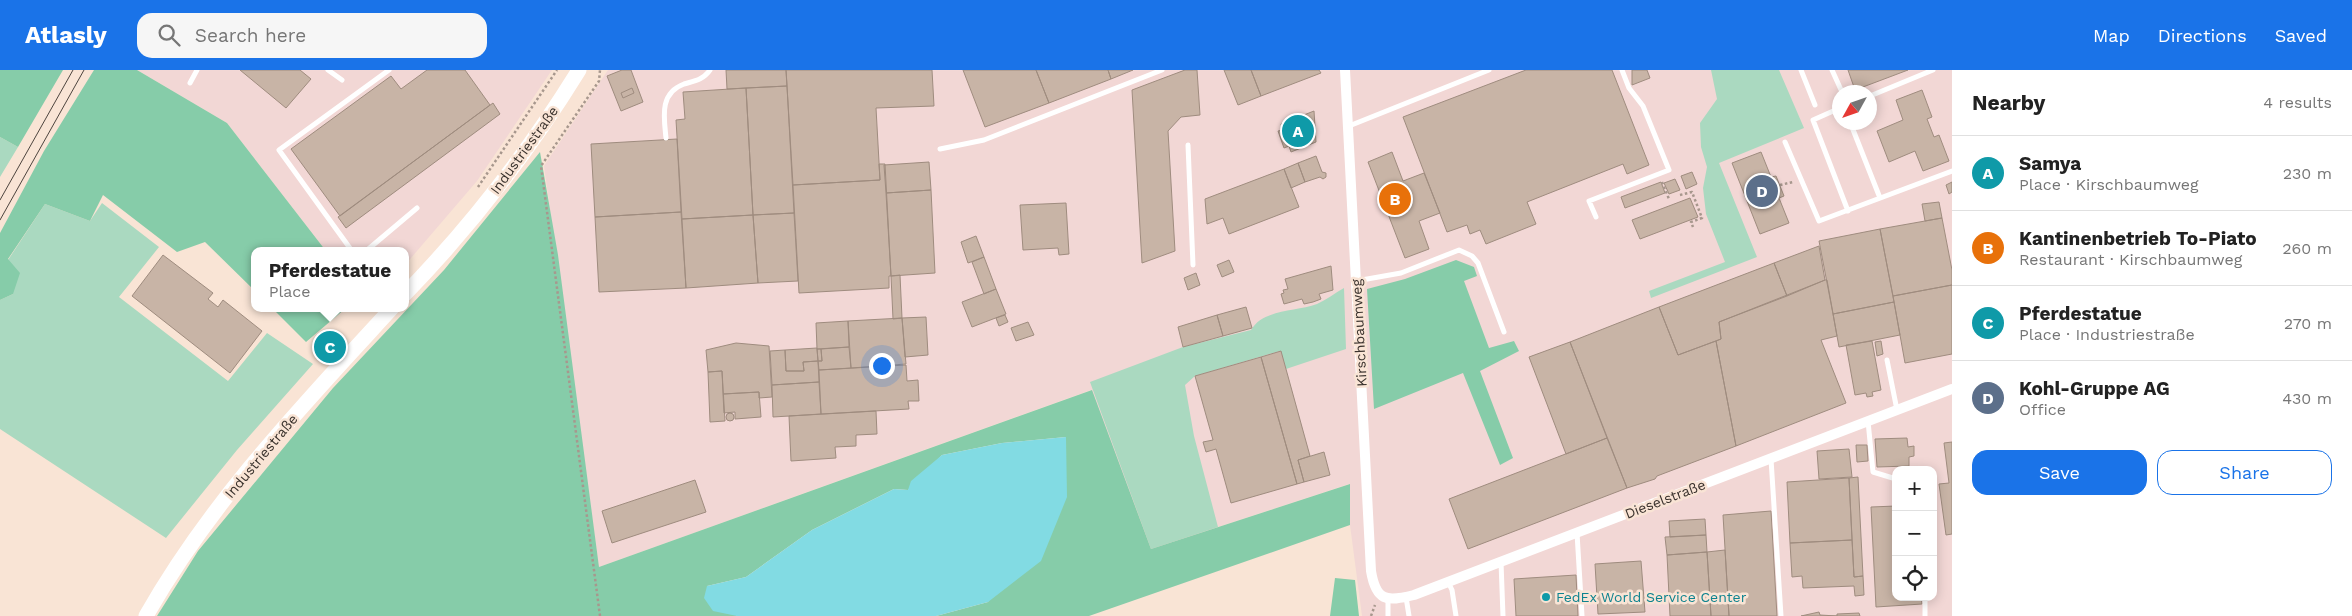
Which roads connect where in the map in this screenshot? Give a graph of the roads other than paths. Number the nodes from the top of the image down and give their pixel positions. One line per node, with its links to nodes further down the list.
1 (197, 70): 14 (lane)
2 (328, 70): 13 (lane)
3 (389, 70): 30 (lane)
4 (578, 70): 34 (main road, Industriestraße)
5 (710, 70): 21 (lane)
6 (1162, 70): 24 (lane)
7 (1344, 70): 19 (street, Kirschbaumweg)
8 (1489, 70): 19 (lane)
9 (1622, 70): 29 (lane)
10 (1801, 70): 17 (lane)
11 (1832, 70): 15 (lane)
12 (1933, 70): 16 (lane)
13 (342, 80)
14 (190, 83)
15 (1839, 85)
16 (1877, 93)
17 (1815, 105)
18 (1832, 112): 28 (lane)
19 (1348, 127): 33 (street, Kirschbaumweg)
20 (1853, 130): 26 (lane)
21 (666, 138)
22 (1785, 142): 28 (lane)
23 (1188, 144): 32 (lane)
24 (940, 149)
25 (1952, 171): 26 (lane)
26 (1880, 198): 28 (lane)
27 (417, 208): 31 (lane)
28 (1848, 211)
29 (1596, 217)
30 (349, 247)
31 (371, 247)
32 (1193, 265)
33 (1356, 281): 36 (lane); 47 (street, Kirschbaumweg)
34 (409, 290)
35 (388, 312): 49 (main road, Industriestraße)
36 (1504, 332)
37 (1887, 360): 39 (lane)
38 (1952, 389): 39 (street, Dieselstraße)
39 (1898, 410): 40 (street, Dieselstraße)
40 (1868, 421): 41 (street, Dieselstraße); 42 (lane)
41 (1771, 458): 43 (street, Dieselstraße); 55 (lane)
42 (1892, 478)
43 (1577, 533): 44 (street, Dieselstraße); 54 (lane)
44 (1501, 562): 45 (street, Dieselstraße); 53 (lane)
45 (1448, 582): 46 (street, Dieselstraße); 52 (lane)
46 (1406, 597): 47 (street, Dieselstraße); 51 (lane)
47 (1388, 599): 50 (lane)
48 (1925, 601): 56 (lane)
49 (146, 616)
50 (1388, 616)
51 (1409, 616)
52 (1456, 616)
53 (1504, 616)
54 (1582, 616)
55 (1781, 616)
56 (1925, 616)

